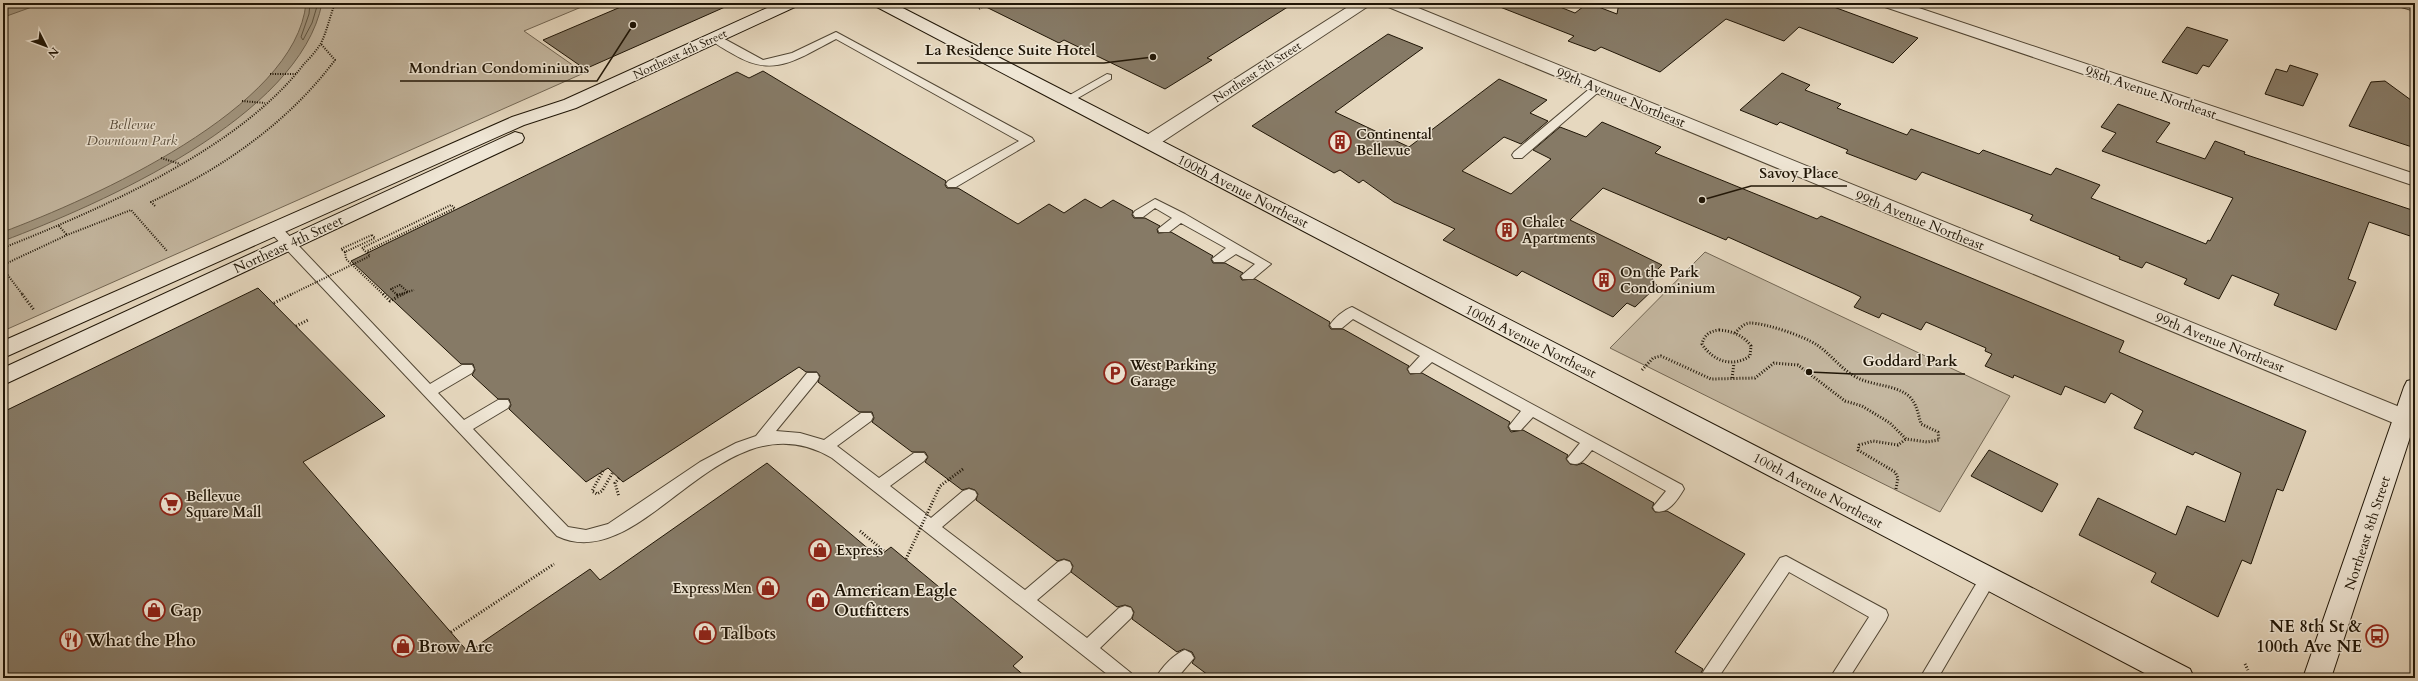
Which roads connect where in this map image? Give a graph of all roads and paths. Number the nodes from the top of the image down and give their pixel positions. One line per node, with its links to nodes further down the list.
1 (335, 3): 12 (path)
2 (791, 3): 11 (main road, Northeast 4th Street)
3 (881, 3): 17 (main road, 100th Avenue Northeast)
4 (1365, 3): 21 (main road, Northeast 5th Street)
5 (1392, 3): 16 (main road, 99th Avenue Northeast)
6 (1888, 3): 25 (main road, 98th Avenue Northeast)
7 (2404, 3): 9 (main road)
8 (984, 6): 10 (path)
9 (2415, 6)
10 (978, 9)
11 (715, 38): 20 (main road, Northeast 4th Street); 26 (lane)
12 (321, 44): 14 (path); 27 (path)
13 (270, 74): 14 (path)
14 (297, 74): 19 (path)
15 (1106, 77): 17 (lane)
16 (1598, 87): 22 (lane); 65 (main road, 99th Avenue Northeast)
17 (1067, 100): 21 (main road, 100th Avenue Northeast)
18 (242, 101): 19 (path)
19 (266, 103): 24 (path)
20 (570, 104): 31 (main road, Northeast 4th Street); 34 (main road, Northeast 4th Street)
21 (1149, 142): 89 (main road, 100th Avenue Northeast)
22 (1518, 155)
23 (161, 158): 24 (path)
24 (180, 164): 30 (path)
25 (2415, 180)
26 (952, 184)
27 (154, 206)
28 (1139, 214): 29 (lane)
29 (1181, 217): 32 (lane); 36 (lane)
30 (59, 226): 33 (path); 35 (path)
31 (274, 228): 34 (lane); 51 (main road, Northeast 4th Street)
32 (1164, 228)
33 (67, 236): 39 (path); 41 (path)
34 (289, 244): 57 (main road, Northeast 4th Street); 61 (lane)
35 (3, 248)
36 (1235, 248): 40 (lane); 43 (lane)
37 (345, 252): 37 (path); 44 (path, bridge)
38 (369, 252): 45 (path, bridge)
39 (171, 255)
40 (1219, 259)
41 (3, 265)
42 (3, 269): 46 (path)
43 (1248, 276)
44 (414, 290)
45 (274, 303)
46 (38, 315)
47 (308, 320): 48 (path)
48 (296, 326)
49 (1337, 326): 52 (lane)
50 (1736, 333): 53 (path); 53 (path); 68 (path)
51 (3, 350)
52 (1430, 355): 55 (lane); 63 (lane)
53 (1734, 363): 59 (path)
54 (467, 369): 61 (lane)
55 (1415, 369)
56 (1642, 370): 59 (path)
57 (3, 377)
58 (812, 377): 69 (lane)
59 (1732, 378): 68 (path)
60 (2415, 387): 65 (main road, Northeast 8th Street)
61 (428, 392): 67 (lane)
62 (503, 404): 67 (lane)
63 (1531, 410): 66 (lane); 70 (lane)
64 (866, 417): 71 (lane)
65 (2404, 418): 103 (main road, Northeast 8th Street)
66 (1516, 426)
67 (462, 428): 69 (lane)
68 (1906, 439): 79 (path)
69 (761, 440): 71 (lane)
70 (1590, 442): 73 (lane); 82 (lane)
71 (825, 447): 78 (lane)
72 (919, 457): 78 (lane)
73 (1575, 459)
74 (963, 469): 86 (path, bridge)
75 (603, 471): 76 (path)
76 (613, 472)
77 (619, 478): 81 (path)
78 (879, 486): 83 (lane)
79 (1896, 489)
80 (969, 496): 83 (lane)
81 (620, 500)
82 (1661, 507)
83 (931, 527): 90 (lane)
84 (860, 531): 85 (path)
85 (885, 552)
86 (906, 559)
87 (554, 564): 92 (path)
88 (1064, 567): 90 (lane)
89 (1988, 579): 101 (lane); 102 (main road, 100th Avenue Northeast)
90 (1025, 600): 93 (lane)
91 (1125, 613): 93 (lane)
92 (451, 632)
93 (1088, 648): 98 (lane)
94 (1185, 658): 99 (lane)
95 (2245, 664): 96 (path)
96 (2248, 670)
97 (1710, 674): 100 (lane)
98 (1125, 678)
99 (1165, 678)
100 (1839, 678)
101 (1929, 678)
102 (2180, 678)
103 (2317, 678)

